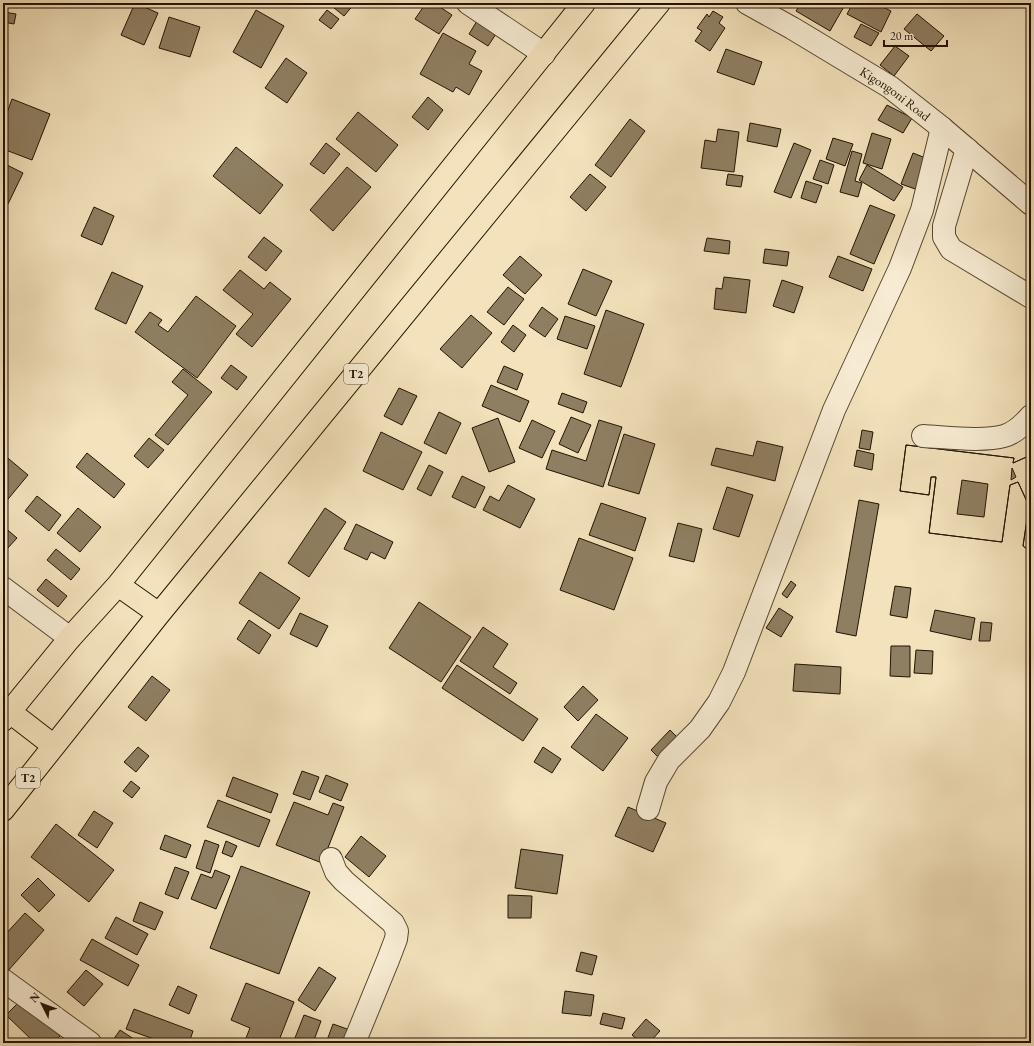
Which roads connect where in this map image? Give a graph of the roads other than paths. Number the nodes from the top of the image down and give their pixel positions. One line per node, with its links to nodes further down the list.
1 (468, 3): 5 (street)
2 (584, 3): 5 (highway)
3 (659, 3): 14 (highway, T2)
4 (746, 3): 6 (street, Kigongoni Road)
5 (544, 54): 12 (highway)
6 (942, 128): 7 (street, Kigongoni Road); 18 (street)
7 (967, 149): 8 (street, Kigongoni Road); 9 (street)
8 (1031, 204)
9 (1031, 297)
10 (1031, 416): 11 (street)
11 (923, 436)
12 (118, 585): 14 (highway); 15 (highway)
13 (3, 588): 15 (street)
14 (159, 614): 17 (highway, T2)
15 (70, 638): 16 (highway)
16 (6, 716): 17 (highway)
17 (54, 746): 19 (highway, T2)
18 (648, 809)
19 (3, 810)
20 (331, 858): 23 (street)
21 (3, 980): 22 (street)
22 (90, 1043)
23 (354, 1043)

